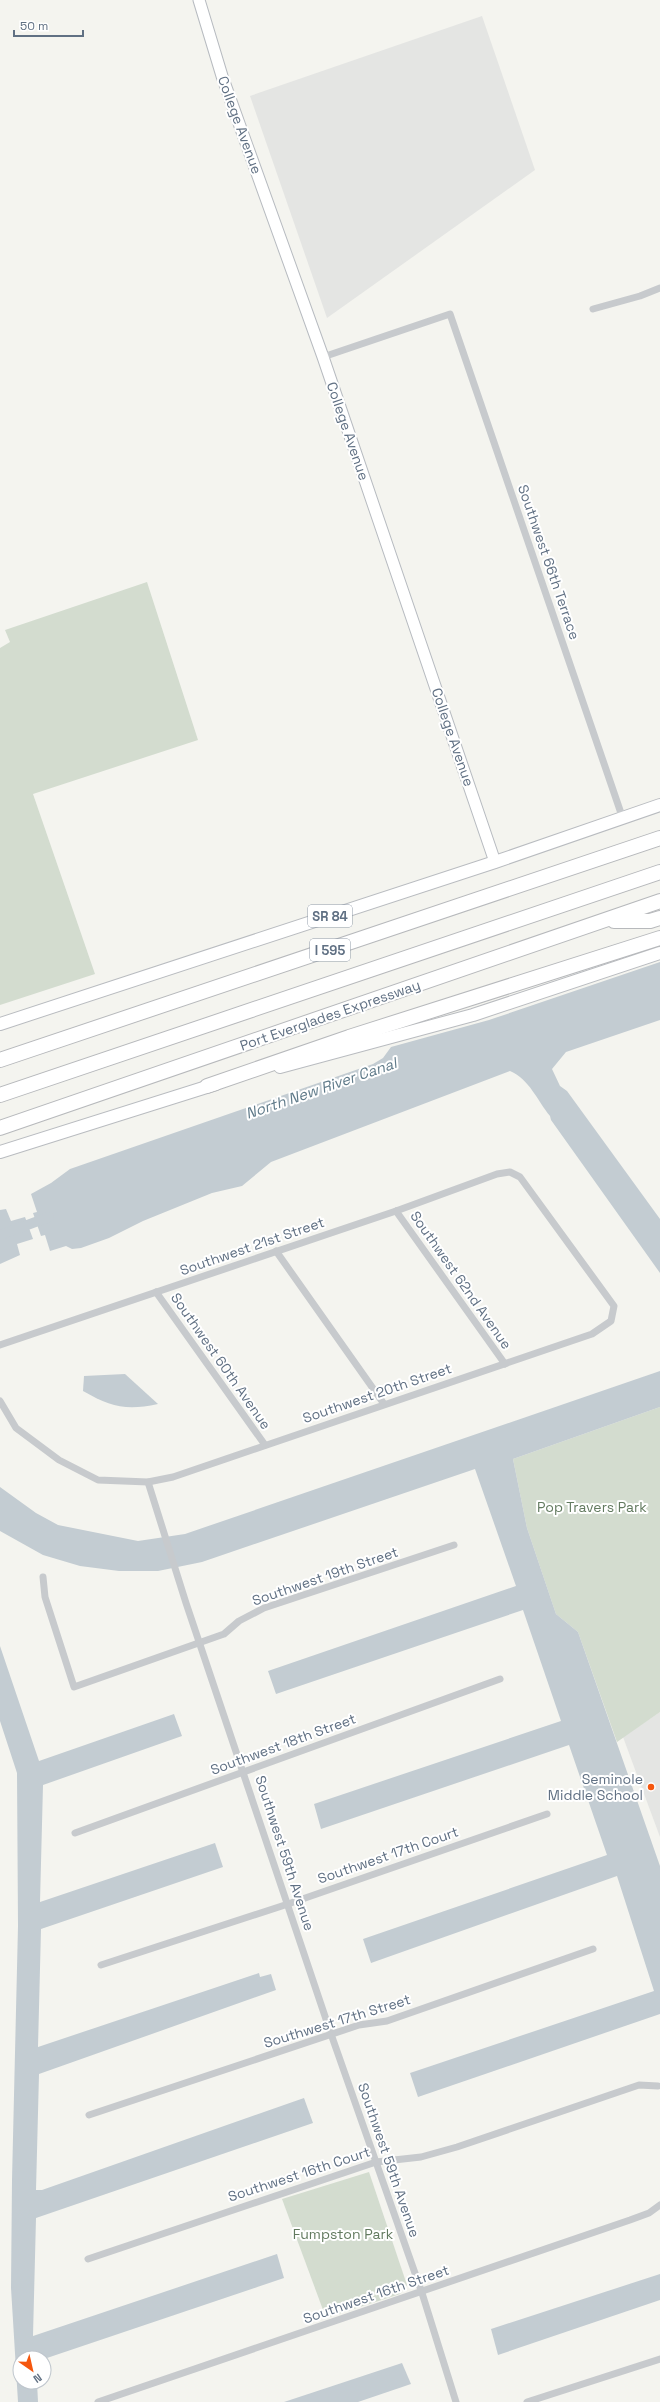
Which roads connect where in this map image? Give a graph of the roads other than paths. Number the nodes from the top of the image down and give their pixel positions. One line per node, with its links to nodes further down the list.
1 (199, 0): 4 (street, College Avenue)
2 (660, 288): 3 (street)
3 (593, 309)
4 (323, 357): 6 (street, Southwest 66th Terrace); 8 (street, College Avenue)
5 (660, 805): 6 (main road, SR 84)
6 (623, 818): 8 (main road, SR 84)
7 (660, 838): 16 (highway, I 595)
8 (495, 862): 15 (main road, SR 84)
9 (660, 872): 18 (highway)
10 (660, 901): 12 (highway, Port Everglades Expressway)
11 (660, 918): 12 (highway)
12 (604, 921): 19 (highway, Port Everglades Expressway)
13 (655, 939): 17 (highway)
14 (660, 953): 17 (main road)
15 (0, 1024)
16 (0, 1060)
17 (207, 1086): 20 (main road)
18 (0, 1095)
19 (0, 1128)
20 (0, 1152)
21 (396, 1211): 22 (street, Southwest 21st Street); 24 (street, Southwest 21st Street); 26 (street, Southwest 62nd Avenue)
22 (276, 1251): 23 (street, Southwest 21st Street); 28 (street)
23 (156, 1292): 25 (street, Southwest 21st Street); 29 (street, Southwest 60th Avenue)
24 (611, 1321): 26 (street, Southwest 20th Street)
25 (1, 1344)
26 (504, 1364): 28 (street, Southwest 20th Street)
27 (0, 1401): 30 (street)
28 (384, 1404): 29 (street, Southwest 20th Street)
29 (265, 1445): 30 (street, Southwest 20th Street)
30 (148, 1482): 33 (street, Southwest 59th Avenue)
31 (454, 1546): 33 (street, Southwest 19th Street)
32 (44, 1577): 33 (street, Southwest 19th Street)
33 (200, 1643): 35 (street, Southwest 59th Avenue)
34 (500, 1679): 35 (street, Southwest 18th Street)
35 (244, 1772): 37 (street, Southwest 18th Street); 38 (street, Southwest 59th Avenue)
36 (547, 1814): 38 (street, Southwest 17th Court)
37 (75, 1833)
38 (288, 1904): 40 (street, Southwest 17th Court); 41 (street, Southwest 59th Avenue)
39 (593, 1949): 41 (street, Southwest 17th Street)
40 (102, 1965)
41 (331, 2034): 43 (street, Southwest 17th Street); 44 (street, Southwest 59th Avenue)
42 (658, 2086): 44 (street, Southwest 16th Court)
43 (88, 2115)
44 (376, 2162): 46 (street, Southwest 16th Court); 47 (street, Southwest 59th Avenue)
45 (660, 2206): 47 (street, Southwest 16th Street)
46 (88, 2259)
47 (422, 2293): 49 (street, Southwest 16th Street); 50 (street, Southwest 59th Avenue)
48 (660, 2358): 51 (street)
49 (98, 2402)
50 (456, 2402)
51 (527, 2402)

